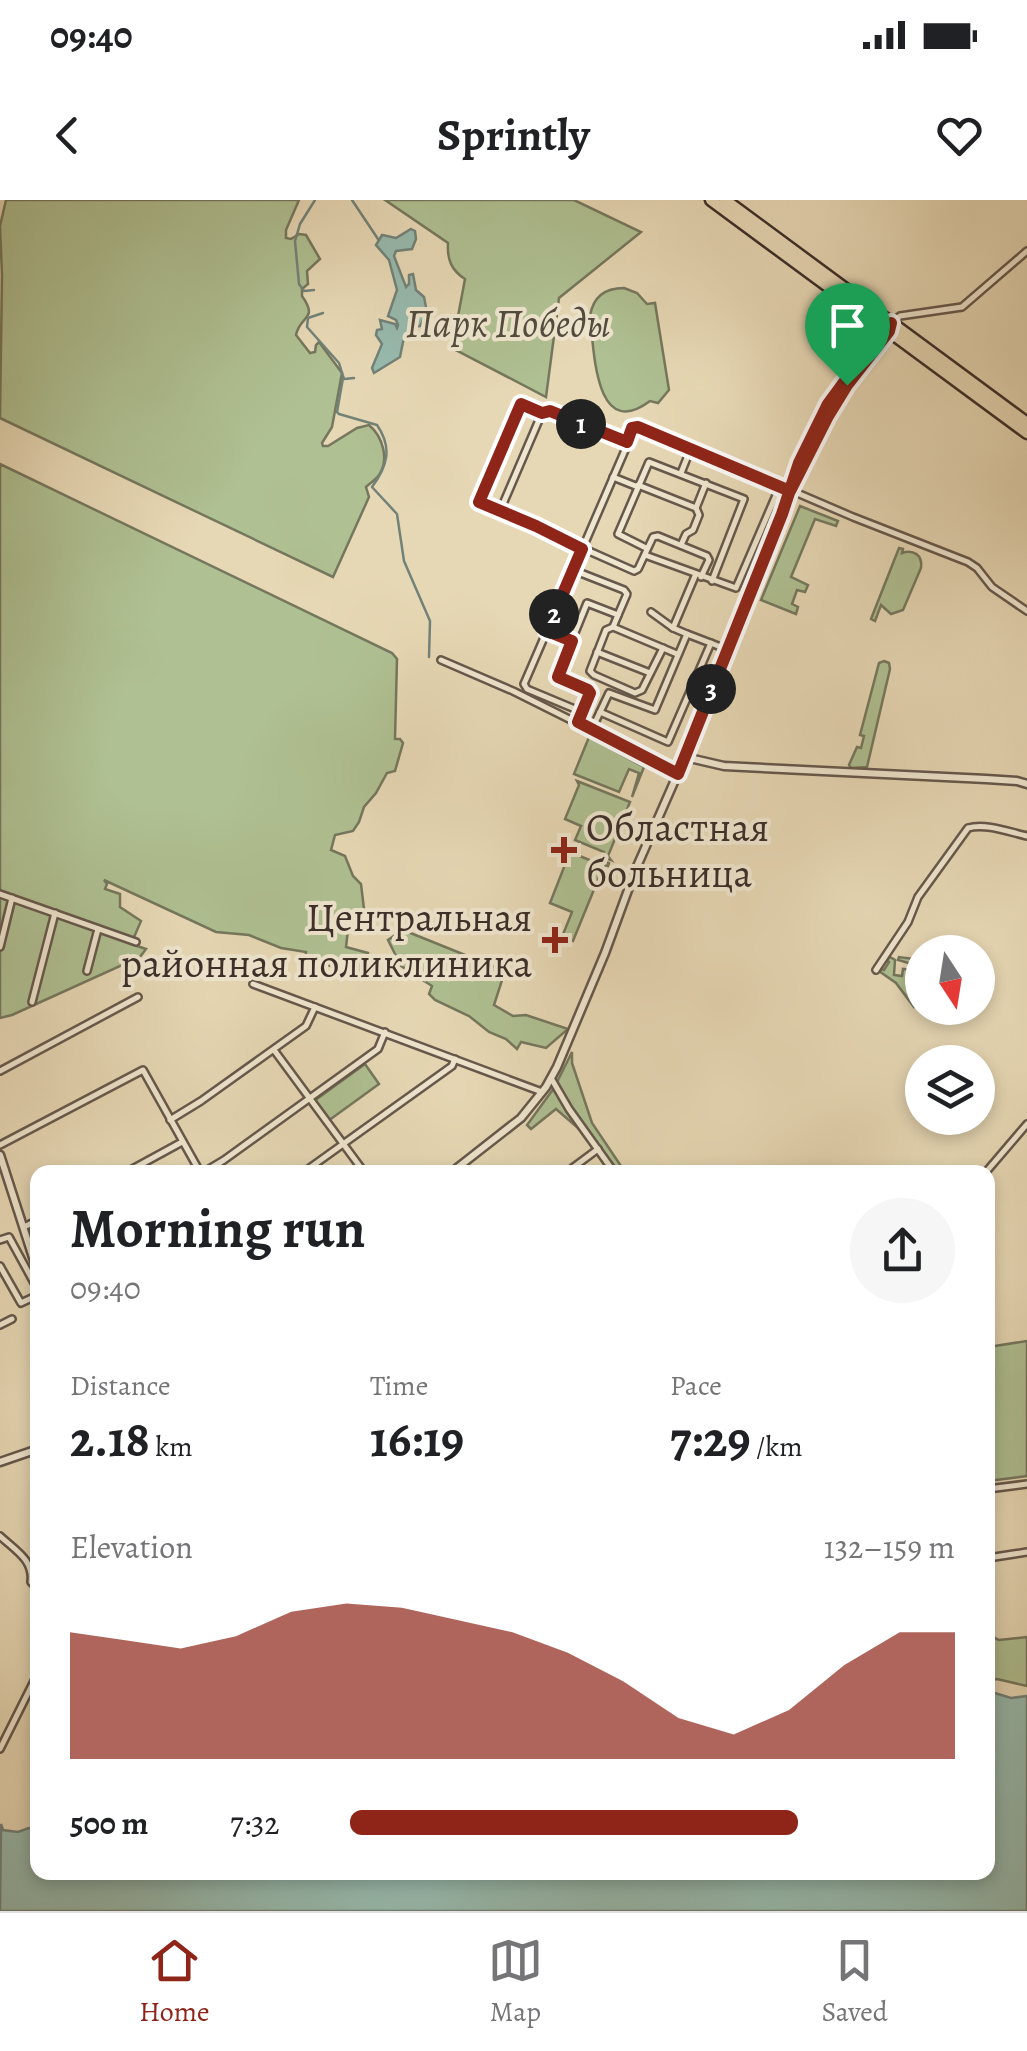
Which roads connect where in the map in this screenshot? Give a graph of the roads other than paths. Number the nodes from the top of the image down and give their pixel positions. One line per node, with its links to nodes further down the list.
1 (711, 200): 4 (highway)
2 (725, 200): 4 (highway)
3 (1027, 251): 4 (street)
4 (885, 332): 6 (highway); 7 (highway); 15 (street)
5 (542, 413): 8 (street); 17 (street); 17 (street)
6 (1027, 423)
7 (1027, 434)
8 (627, 442): 9 (street); 11 (street)
9 (691, 448): 10 (street); 14 (street)
10 (680, 473): 12 (street); 13 (street)
11 (613, 477): 13 (street); 19 (street)
12 (706, 484): 16 (street); 23 (street)
13 (638, 486): 16 (street); 20 (street)
14 (780, 486): 15 (street); 23 (street)
15 (790, 491): 25 (street); 34 (street)
16 (696, 508): 18 (street)
17 (500, 511): 19 (street)
18 (681, 545): 20 (street); 22 (street)
19 (582, 549): 20 (street); 21 (street)
20 (646, 552): 22 (street)
21 (574, 570): 26 (street); 29 (street)
22 (698, 576): 23 (street); 28 (street)
23 (712, 581)
24 (652, 612): 28 (street)
25 (1027, 612)
26 (618, 616): 27 (street); 31 (street)
27 (613, 627): 33 (street); 35 (street)
28 (673, 628): 30 (street)
29 (547, 631): 31 (street); 39 (street)
30 (687, 634): 32 (street); 36 (street)
31 (572, 641): 39 (street)
32 (711, 643): 34 (street); 40 (street)
33 (663, 648): 36 (street); 38 (street)
34 (726, 649): 43 (street)
35 (597, 652): 38 (street); 38 (street)
36 (678, 654): 40 (street)
37 (441, 660): 41 (street)
38 (650, 674)
39 (582, 712): 41 (street)
40 (599, 712): 42 (street)
41 (578, 722): 42 (street)
42 (592, 730): 44 (street)
43 (685, 757): 44 (street); 45 (street)
44 (678, 774): 63 (street)
45 (1027, 784)
46 (1027, 836): 53 (street)
47 (0, 894): 48 (street)
48 (12, 898): 49 (street); 52 (street)
49 (55, 913): 50 (street); 57 (street)
50 (98, 928): 51 (street); 54 (street)
51 (136, 942)
52 (0, 947)
53 (876, 970)
54 (87, 971)
55 (252, 984): 58 (street)
56 (138, 998): 62 (street)
57 (32, 1002)
58 (314, 1007): 59 (street); 60 (street)
59 (385, 1032): 61 (street); 65 (street)
60 (273, 1049): 65 (street); 66 (street)
61 (455, 1059): 64 (street); 70 (street)
62 (0, 1070)
63 (551, 1078): 64 (street); 71 (street)
64 (542, 1092): 78 (street)
65 (310, 1099): 70 (street); 75 (street)
66 (170, 1120): 68 (street); 69 (street)
67 (1027, 1127): 81 (street)
68 (182, 1142): 73 (street); 74 (street)
69 (0, 1145)
70 (344, 1145): 76 (street); 77 (street)
71 (598, 1148): 79 (street); 80 (street)
72 (0, 1155): 83 (street)
73 (140, 1165)
74 (197, 1165)
75 (212, 1165)
76 (314, 1165)
77 (359, 1165)
78 (461, 1165)
79 (576, 1165)
80 (609, 1165)
81 (992, 1165)
82 (30, 1224): 83 (street)
83 (24, 1227): 85 (street)
84 (0, 1240): 87 (street)
85 (30, 1247)
86 (0, 1266): 88 (street)
87 (30, 1277)
88 (30, 1297)
89 (12, 1319): 90 (street)
90 (0, 1326)
91 (30, 1452): 92 (street)
92 (0, 1462)
93 (1027, 1484): 94 (street)
94 (995, 1488)
95 (0, 1536): 98 (street)
96 (1027, 1552): 97 (street)
97 (995, 1557)
98 (30, 1564)
99 (30, 1689): 100 (street)
100 (0, 1748)

